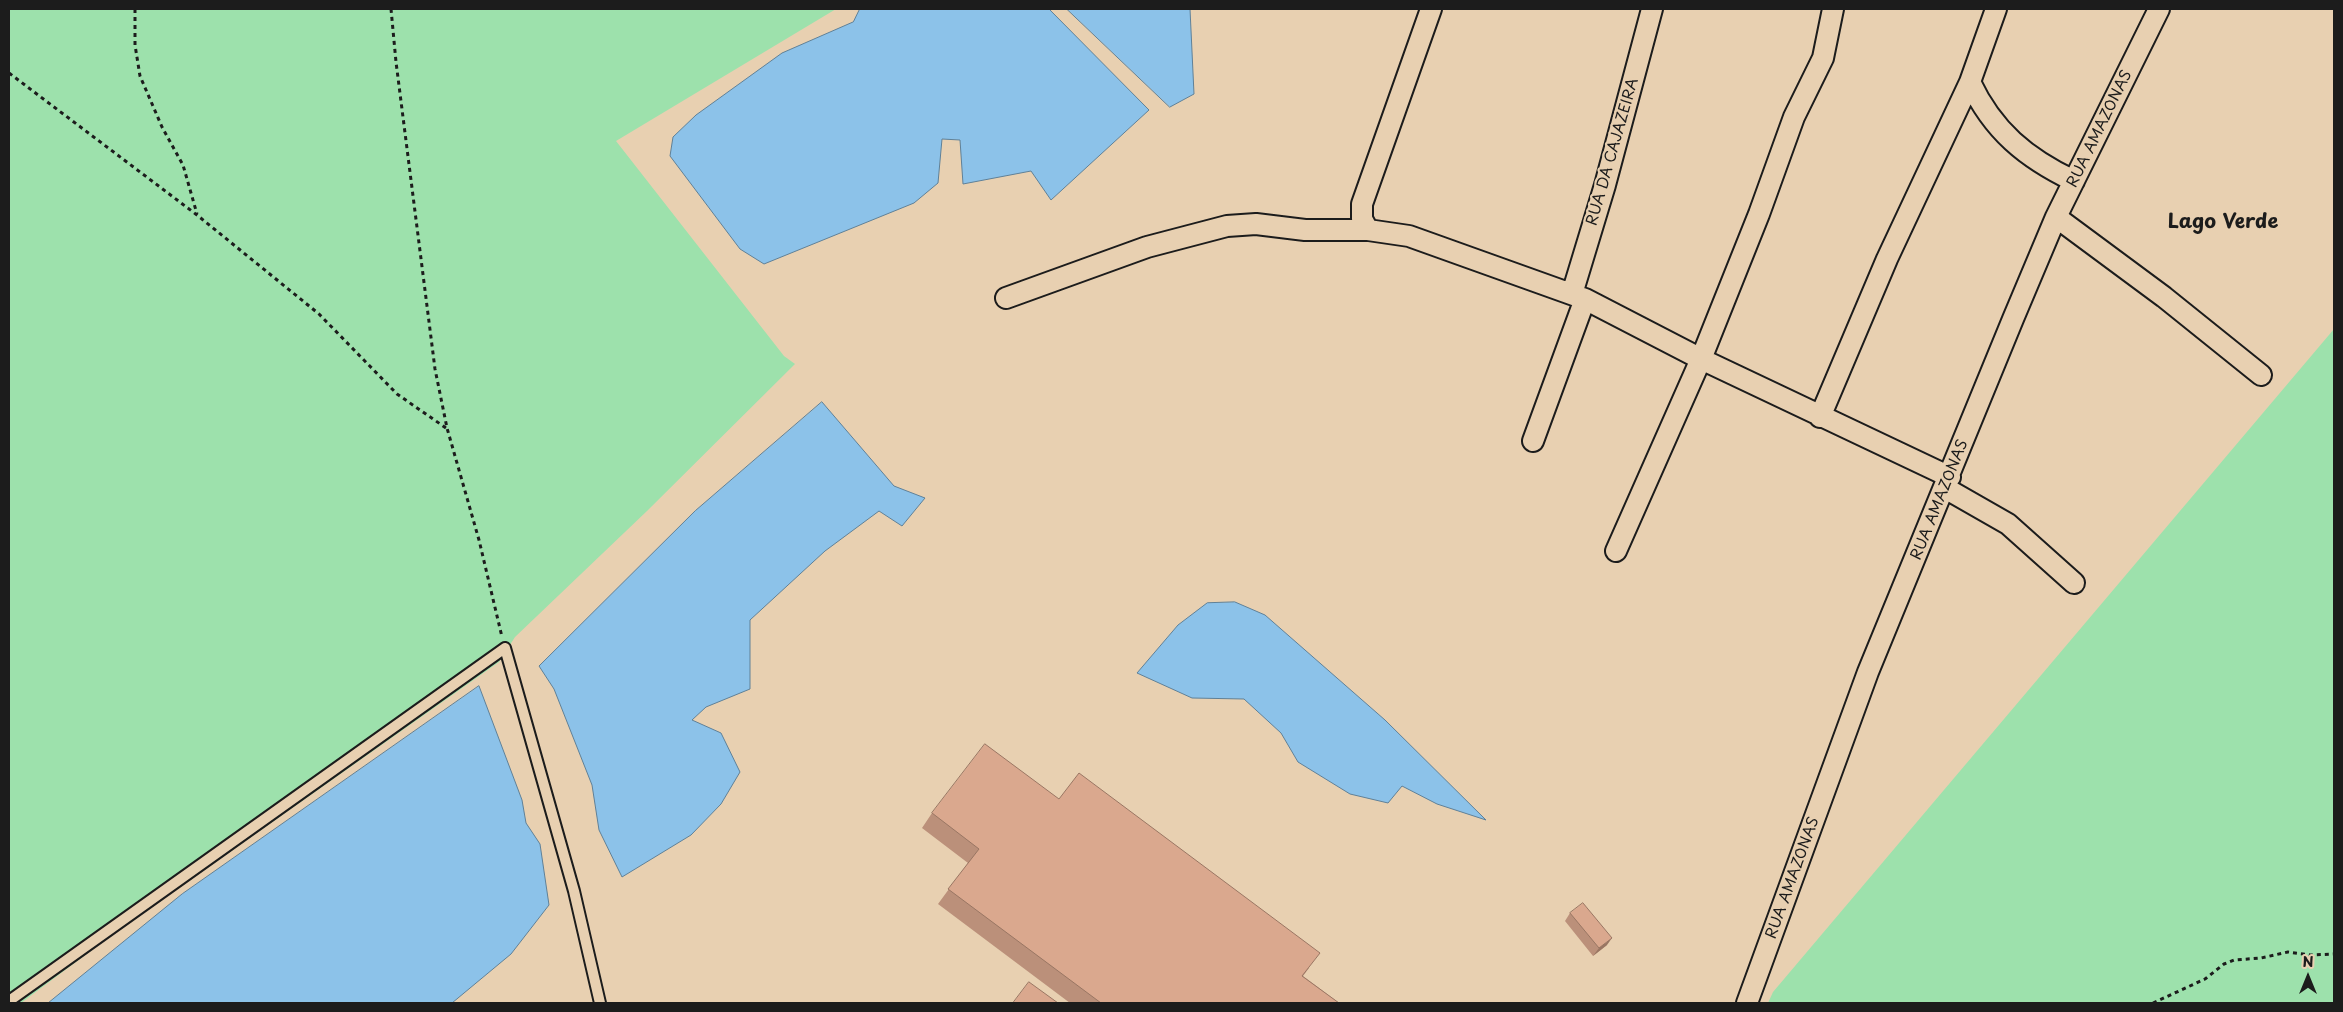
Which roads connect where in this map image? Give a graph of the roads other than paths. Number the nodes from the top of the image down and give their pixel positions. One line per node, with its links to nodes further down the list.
1 (1431, 9): 9 (street)
2 (1652, 9): 10 (street, RUA DA CAJAZEIRA)
3 (1833, 9): 12 (street)
4 (1996, 9): 6 (street)
5 (2159, 9): 7 (street, RUA AMAZONAS)
6 (1970, 82): 7 (street); 14 (street)
7 (2074, 181): 8 (street, RUA AMAZONAS)
8 (2056, 217): 13 (street); 16 (street, RUA AMAZONAS)
9 (1368, 230): 10 (street); 11 (street)
10 (1578, 297): 12 (street); 15 (street, RUA DA CAJAZEIRA)
11 (1006, 298)
12 (1701, 359): 14 (street); 17 (street)
13 (2261, 375)
14 (1820, 417): 16 (street)
15 (1533, 441)
16 (1947, 482): 18 (street); 21 (street, RUA AMAZONAS)
17 (1616, 551)
18 (2074, 583)
19 (9, 1001): 20 (lane)
20 (600, 1003)
21 (1746, 1003)

